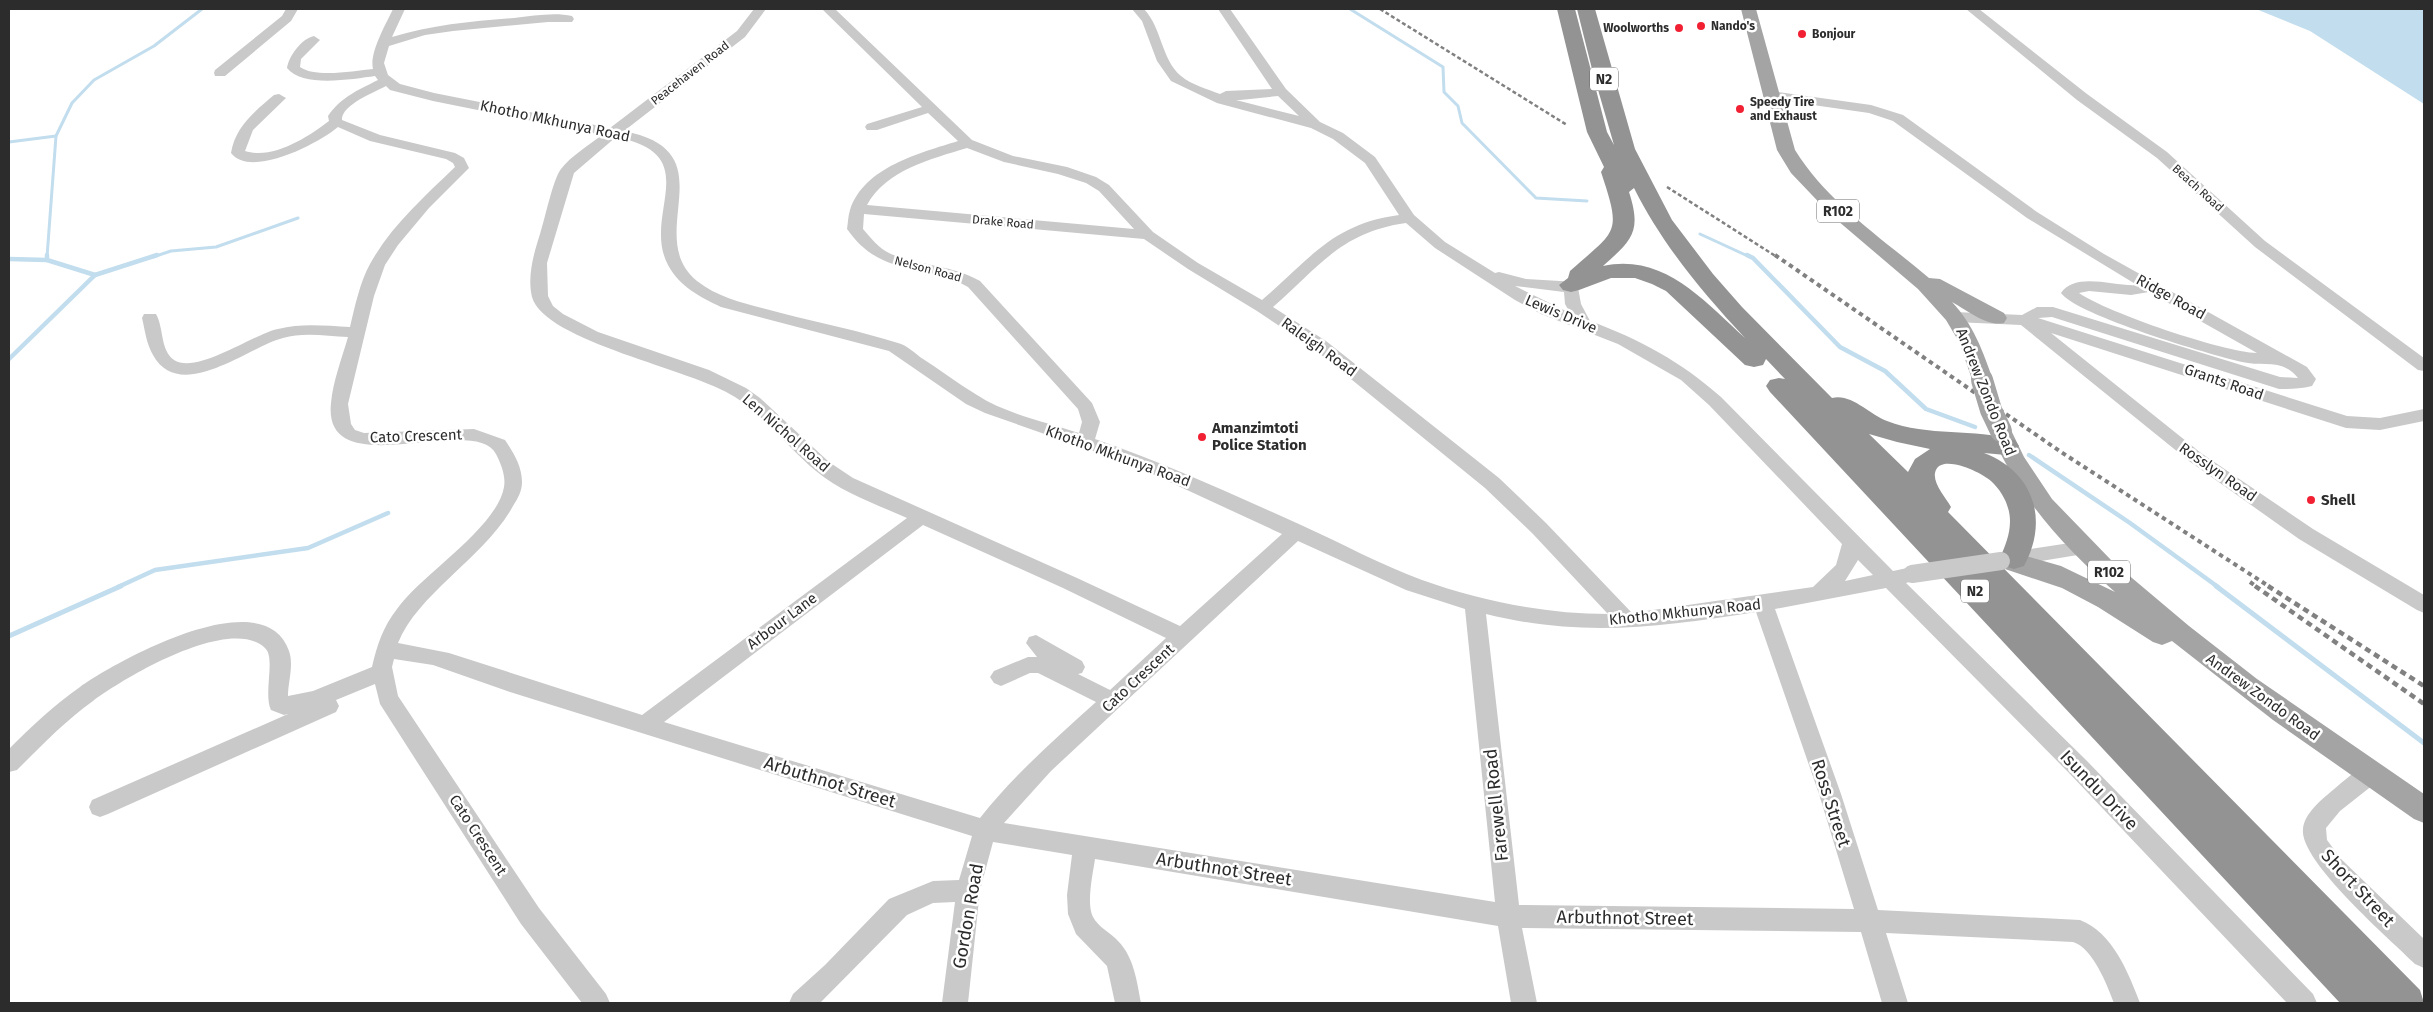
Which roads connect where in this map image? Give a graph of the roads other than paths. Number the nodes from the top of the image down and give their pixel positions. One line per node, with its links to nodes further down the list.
1 (292, 9): 14 (street)
2 (401, 9): 13 (street)
3 (760, 9): 24 (street, Peacehaven Road)
4 (828, 9): 20 (street)
5 (1138, 9): 16 (street, Lewis Drive)
6 (1224, 9): 17 (street)
7 (1566, 9): 26 (highway, N2)
8 (1586, 9): 32 (highway, N2)
9 (1748, 9): 18 (main road, Andrew Zondo Road / R102)
10 (1972, 9): 46 (street, Beach Road)
11 (568, 19): 13 (street)
12 (314, 40): 15 (street)
13 (383, 44): 15 (street)
14 (220, 73)
15 (383, 77): 21 (street); 24 (street, Khotho Mkhunya Road)
16 (1207, 92): 17 (street, Lewis Drive); 22 (street, Lewis Drive)
17 (1281, 92): 22 (street)
18 (1770, 95): 31 (main road, Andrew Zondo Road / R102); 33 (street, Ridge Road)
19 (279, 98): 21 (street)
20 (931, 108): 23 (street); 25 (street)
21 (336, 122): 41 (street, Cato Crescent)
22 (1316, 125): 28 (street, Lewis Drive)
23 (872, 127)
24 (614, 132): 48 (street, Khotho Mkhunya Road); 50 (street, Len Nichol Road)
25 (967, 143): 27 (street); 29 (street, Raleigh Road)
26 (1603, 146): 34 (highway); 45 (highway, N2)
27 (858, 209): 29 (street, Drake Road); 48 (street, Nelson Road)
28 (1409, 218): 30 (street, Lewis Drive); 35 (street)
29 (1148, 235): 35 (street, Raleigh Road)
30 (1462, 260): 34 (street); 40 (street, Lewis Drive)
31 (1906, 267): 36 (main road, Andrew Zondo Road / R102); 38 (main road)
32 (1706, 278): 49 (highway); 53 (highway, N2)
33 (2150, 286): 44 (street, Ridge Road); 44 (street)
34 (1571, 287): 40 (street); 45 (highway)
35 (1263, 307): 61 (street, Raleigh Road)
36 (1955, 317): 38 (street); 49 (main road, Andrew Zondo Road / R102, bridge)
37 (150, 318): 41 (street)
38 (1997, 318): 39 (street)
39 (2025, 320): 42 (street, Grants Road); 43 (street, Rosslyn Road); 44 (street, Ridge Road)
40 (1583, 324): 52 (street, Lewis Drive)
41 (357, 332): 64 (street, Cato Crescent)
42 (2086, 337): 43 (street); 47 (street, Grants Road)
43 (2059, 346): 59 (street, Rosslyn Road)
44 (2278, 357)
45 (1754, 359): 87 (highway, N2)
46 (2424, 366)
47 (2424, 415)
48 (1085, 443): 51 (street, Khotho Mkhunya Road)
49 (2009, 456): 53 (highway); 54 (main road, Andrew Zondo Road / R102); 55 (highway)
50 (920, 518): 62 (street, Len Nichol Road); 68 (street, Arbour Lane)
51 (1297, 531): 60 (street, Khotho Mkhunya Road); 62 (street, Cato Crescent)
52 (1852, 541): 56 (street, Lewis Drive); 57 (street)
53 (1960, 541): 88 (highway, N2)
54 (2083, 548): 55 (street, Khotho Mkhunya Road); 66 (main road, Andrew Zondo Road / R102)
55 (2007, 560): 56 (street, Khotho Mkhunya Road, bridge); 66 (main road)
56 (1902, 577): 57 (street, Khotho Mkhunya Road); 86 (street, Isundu Drive)
57 (1819, 593): 58 (street, Khotho Mkhunya Road)
58 (1763, 604): 61 (street, Khotho Mkhunya Road); 77 (street, Ross Street)
59 (2424, 604)
60 (1475, 605): 61 (street, Khotho Mkhunya Road); 76 (street, Farewell Road)
61 (1627, 622)
62 (1183, 637): 67 (street, Cato Crescent)
63 (1036, 643): 67 (street)
64 (382, 668): 68 (street, Arbuthnot Street); 69 (street); 71 (street); 79 (street, Cato Crescent)
65 (1001, 677): 67 (street)
66 (2247, 688): 70 (main road, Andrew Zondo Road / R102)
67 (1118, 696): 73 (street, Cato Crescent)
68 (644, 725): 73 (street, Arbuthnot Street)
69 (9, 763)
70 (2370, 774): 72 (main road, Andrew Zondo Road / R102); 78 (street, Short Street)
71 (100, 807)
72 (2424, 810)
73 (985, 830): 74 (street, Arbuthnot Street); 75 (street, Gordon Road)
74 (1085, 848): 76 (street, Arbuthnot Street); 82 (street)
75 (968, 890): 80 (street); 81 (street, Gordon Road)
76 (1508, 916): 77 (street, Arbuthnot Street); 83 (street, Farewell Road)
77 (1868, 922): 84 (street, Ross Street); 85 (street, Arbuthnot Street)
78 (2424, 956)
79 (597, 1003)
80 (802, 1003)
81 (954, 1003)
82 (1128, 1003)
83 (1524, 1003)
84 (1895, 1003)
85 (2126, 1003)
86 (2304, 1003)
87 (2365, 1003)
88 (2407, 1003)

